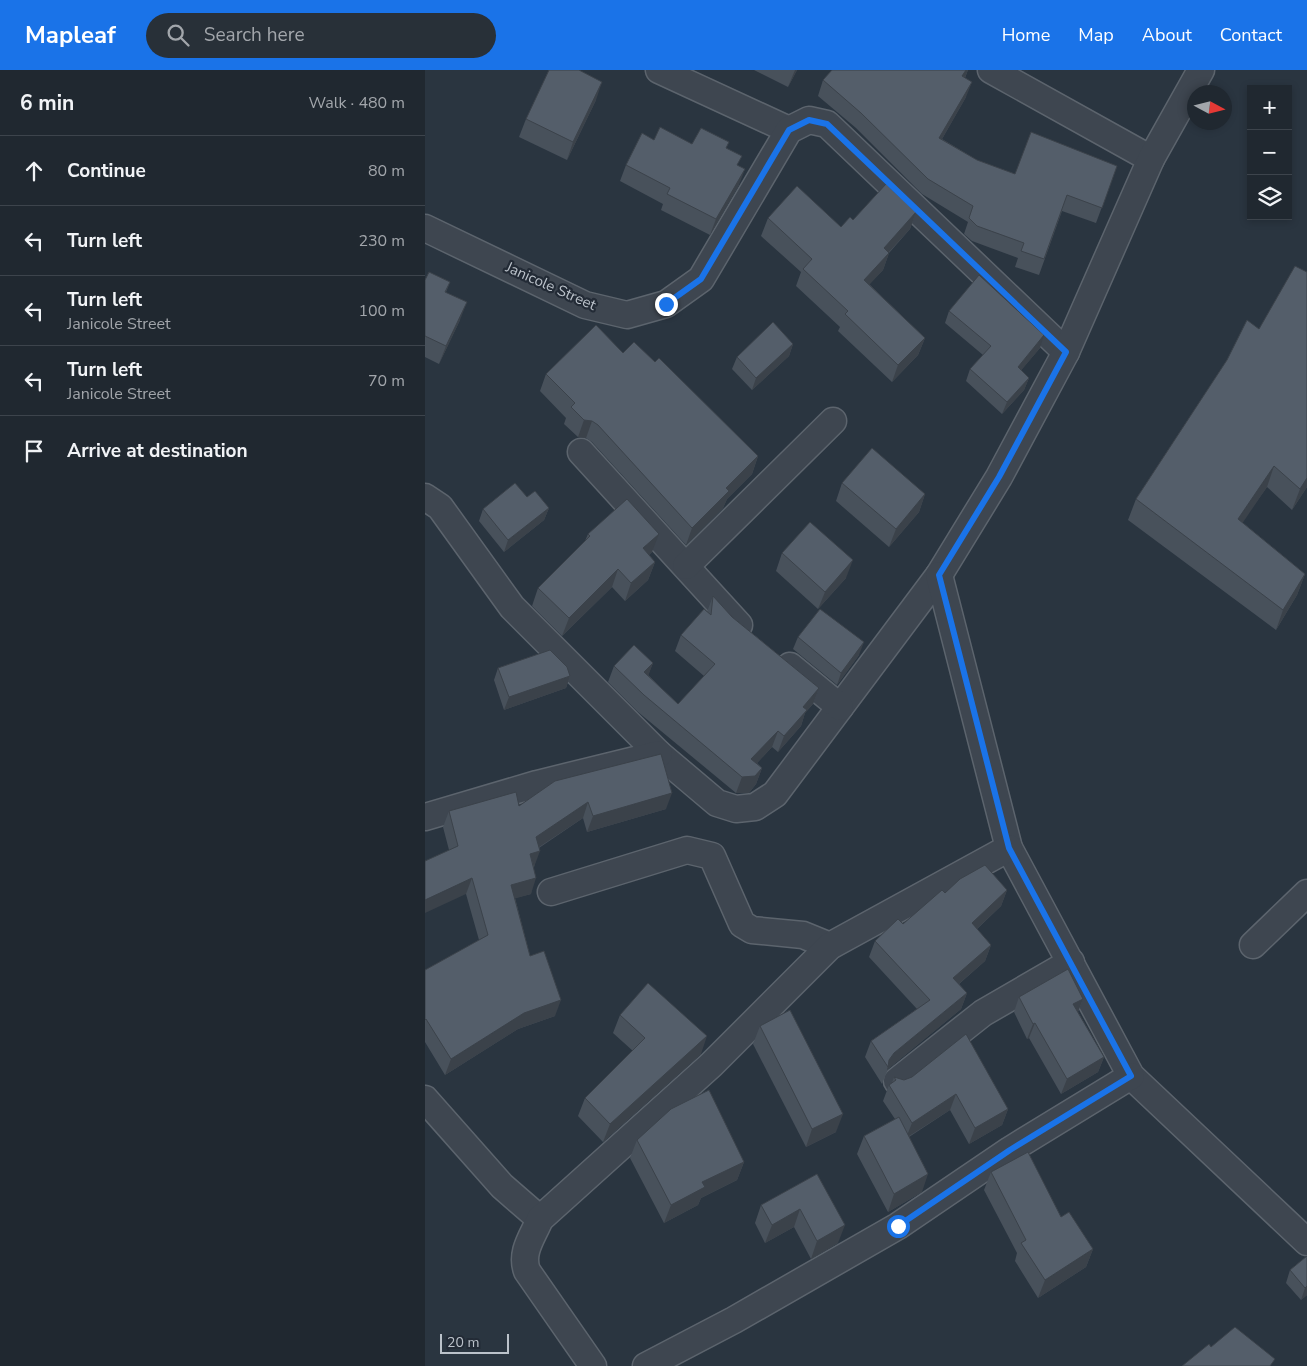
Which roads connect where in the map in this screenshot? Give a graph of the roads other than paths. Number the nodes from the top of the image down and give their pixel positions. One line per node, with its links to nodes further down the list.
1 (659, 70): 4 (street)
2 (991, 70): 5 (street)
3 (1201, 70): 5 (street)
4 (789, 130): 6 (street, Janicole Street); 7 (street)
5 (1151, 159): 7 (street)
6 (425, 228)
7 (1066, 352): 12 (street)
8 (833, 422): 11 (street)
9 (581, 452): 11 (street)
10 (425, 497): 14 (street)
11 (686, 566): 13 (street)
12 (939, 575): 13 (street); 16 (street)
13 (841, 707): 14 (street)
14 (659, 754): 15 (street)
15 (425, 817)
16 (1009, 848): 20 (street); 21 (street)
17 (551, 892): 20 (street)
18 (1307, 893): 19 (street)
19 (1253, 945)
20 (830, 946): 25 (street)
21 (1071, 962): 22 (street); 23 (street)
22 (1131, 1076): 26 (street); 28 (street)
23 (897, 1080)
24 (425, 1099): 25 (street)
25 (540, 1219): 27 (street)
26 (1307, 1242)
27 (593, 1366)
28 (646, 1366)

